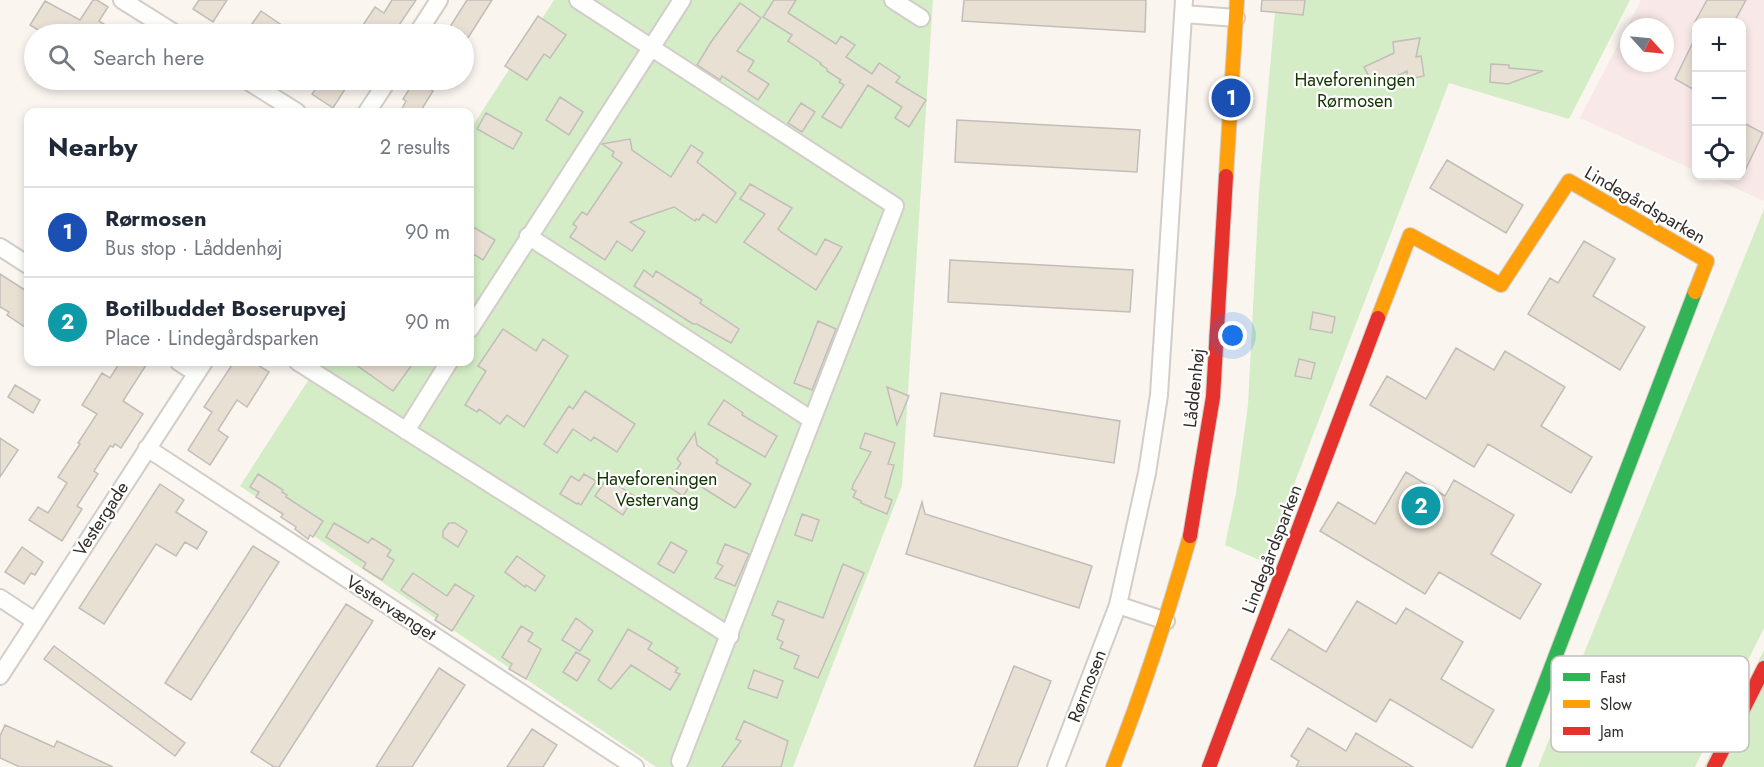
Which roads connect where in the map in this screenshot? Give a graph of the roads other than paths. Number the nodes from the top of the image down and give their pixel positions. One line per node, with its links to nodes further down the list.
1 (122, 0): 10 (street)
2 (439, 0): 11 (street)
3 (578, 0): 12 (street)
4 (682, 0): 12 (street)
5 (893, 0): 8 (street)
6 (1237, 0): 9 (street, Låddenhøj)
7 (1184, 7): 9 (street, Rørmosen); 28 (street, Rørmosen)
8 (921, 18)
9 (1236, 18): 30 (street, Låddenhøj)
10 (160, 24)
11 (423, 24)
12 (651, 47): 17 (street); 24 (street)
13 (262, 90): 15 (street)
14 (381, 90): 16 (street)
15 (291, 108)
16 (370, 108)
17 (528, 236): 20 (street); 24 (street)
18 (0, 247): 19 (street)
19 (24, 262)
20 (474, 323)
21 (304, 366): 25 (street)
22 (447, 366): 25 (street)
23 (200, 367): 26 (street, Vestergade)
24 (812, 420): 31 (street)
25 (406, 431): 31 (street)
26 (147, 448): 29 (street, Vestergade); 39 (street, Vestervænget)
27 (0, 598): 29 (street)
28 (1118, 605): 30 (street); 40 (street, Rørmosen)
29 (35, 621): 35 (street, Vestergade)
30 (1166, 621): 41 (street, Låddenhøj)
31 (730, 636): 38 (street)
32 (1556, 656): 42 (street, Lindegårdsparken)
33 (1764, 668): 36 (street)
34 (1551, 670): 43 (street, Lindegårdsparken)
35 (0, 676)
36 (1749, 698)
37 (1722, 752): 44 (street)
38 (680, 760)
39 (635, 767)
40 (1056, 767)
41 (1113, 767)
42 (1209, 767)
43 (1514, 767)
44 (1714, 767)

